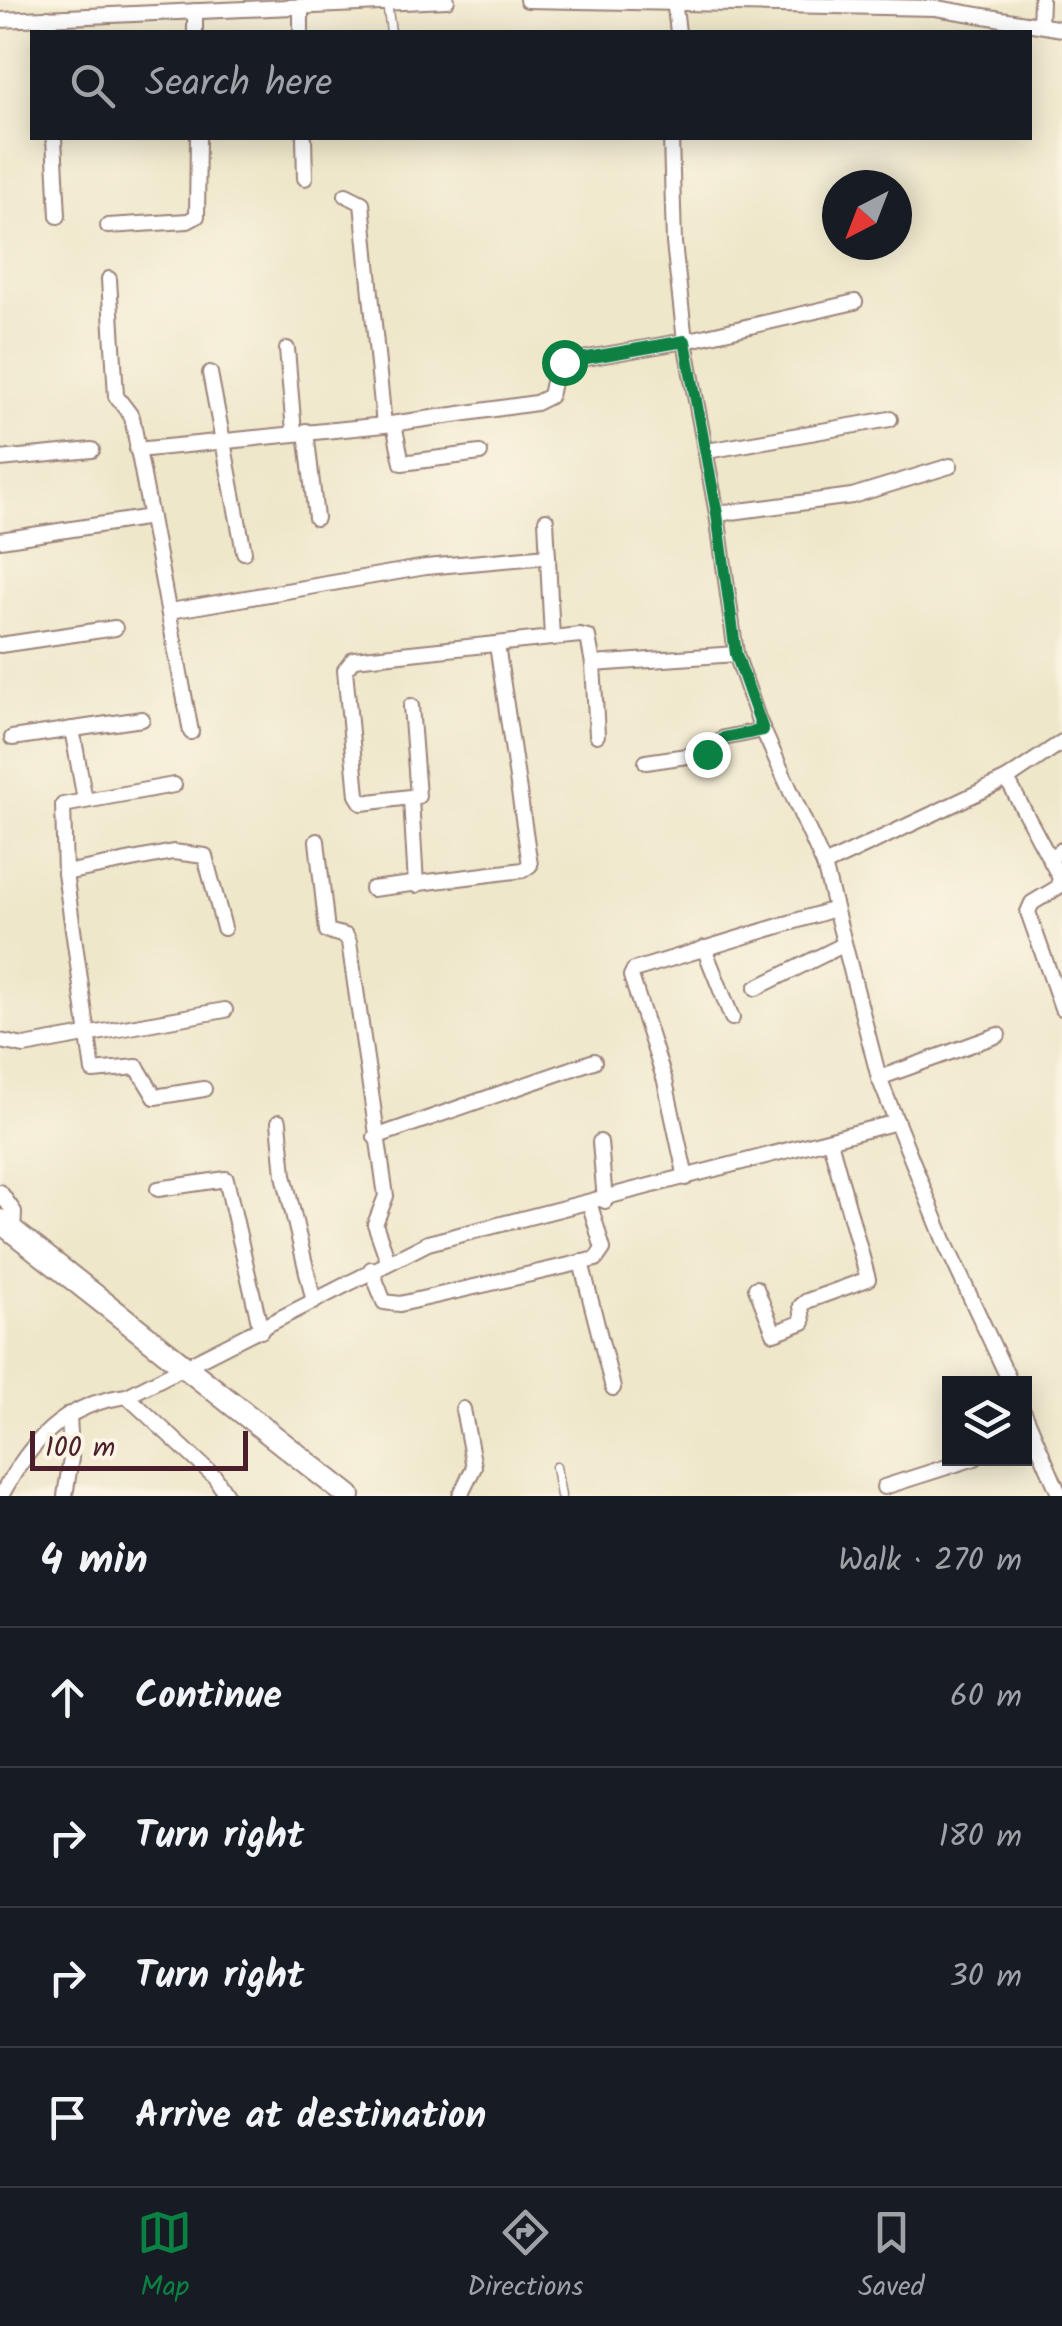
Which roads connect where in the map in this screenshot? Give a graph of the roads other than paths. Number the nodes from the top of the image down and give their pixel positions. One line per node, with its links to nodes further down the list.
1 (447, 0): 6 (street)
2 (527, 0): 4 (street)
3 (1041, 0): 13 (street)
4 (674, 1): 5 (street); 18 (street)
5 (756, 2): 7 (street)
6 (388, 3): 9 (street); 17 (lane)
7 (857, 3): 13 (street)
8 (122, 6): 10 (street); 12 (street)
9 (301, 8): 10 (street); 16 (street)
10 (195, 11): 15 (street)
11 (0, 20): 12 (street)
12 (48, 25)
13 (1040, 25): 14 (street)
14 (1062, 28)
15 (195, 30)
16 (302, 30)
17 (391, 30)
18 (678, 30)
19 (54, 140): 25 (street)
20 (198, 140): 26 (street)
21 (304, 140): 23 (street)
22 (671, 140): 29 (street)
23 (305, 178)
24 (346, 195): 33 (street)
25 (58, 216)
26 (108, 226)
27 (109, 278): 37 (street)
28 (855, 302): 29 (street)
29 (685, 341): 33 (street); 38 (street)
30 (288, 348): 34 (street)
31 (210, 373): 35 (street)
32 (890, 419): 38 (street)
33 (389, 424): 34 (street); 39 (street)
34 (300, 432): 35 (street); 44 (street)
35 (222, 440): 37 (street); 47 (street)
36 (92, 450): 40 (street)
37 (137, 450): 43 (street)
38 (706, 450): 42 (street)
39 (480, 453)
40 (0, 459)
41 (950, 466): 42 (street)
42 (717, 514): 54 (street)
43 (151, 517): 46 (street); 49 (street)
44 (316, 518)
45 (546, 520): 48 (street)
46 (0, 540)
47 (244, 552)
48 (548, 556): 49 (street); 51 (street)
49 (170, 611): 60 (street)
50 (115, 628): 52 (street)
51 (552, 638): 53 (street); 55 (street)
52 (0, 645)
53 (497, 645): 67 (street); 73 (street)
54 (736, 654): 55 (street); 59 (street)
55 (593, 664): 61 (street)
56 (411, 706): 67 (street)
57 (142, 719): 58 (street)
58 (72, 729): 62 (street); 68 (street)
59 (763, 730): 64 (street); 71 (street)
60 (191, 732)
61 (597, 734)
62 (12, 738)
63 (1062, 742): 65 (street)
64 (646, 762)
65 (1007, 779): 70 (street); 71 (street)
66 (174, 784): 68 (street)
67 (410, 799): 73 (street)
68 (85, 800): 72 (street)
69 (317, 841): 91 (street)
70 (1056, 854): 80 (street)
71 (824, 865): 75 (street)
72 (65, 873): 76 (street); 83 (street)
73 (416, 885): 74 (street)
74 (372, 889)
75 (834, 908): 77 (street); 78 (street)
76 (224, 928)
77 (843, 945): 79 (street); 87 (street)
78 (704, 948): 82 (street); 94 (street)
79 (756, 988)
80 (1062, 1008)
81 (224, 1010): 83 (street)
82 (732, 1018)
83 (88, 1035): 85 (street); 88 (street)
84 (998, 1035): 87 (street)
85 (0, 1041)
86 (594, 1061): 91 (street)
87 (879, 1078): 90 (street)
88 (204, 1089)
89 (279, 1122): 103 (street)
90 (897, 1122): 92 (street); 106 (street)
91 (375, 1137): 99 (street)
92 (830, 1141): 94 (street); 102 (street)
93 (600, 1142): 97 (street)
94 (686, 1178): 97 (street)
95 (158, 1188): 104 (street)
96 (0, 1192): 98 (street)
97 (597, 1203): 99 (street); 100 (street)
98 (6, 1226): 105 (highway)
99 (388, 1261): 101 (street)
100 (582, 1262): 101 (street); 107 (street)
101 (371, 1269): 103 (street)
102 (756, 1288)
103 (314, 1302): 104 (street)
104 (261, 1331): 105 (street)
105 (182, 1366): 108 (street); 118 (highway)
106 (1007, 1376)
107 (613, 1388)
108 (127, 1396): 110 (street); 117 (street)
109 (463, 1409): 119 (street)
110 (69, 1414): 115 (street); 116 (street)
111 (1032, 1445): 121 (street)
112 (950, 1466): 114 (street)
113 (556, 1467): 120 (lane)
114 (884, 1487)
115 (1, 1496)
116 (65, 1496)
117 (227, 1496)
118 (349, 1496)
119 (460, 1496)
120 (561, 1496)
121 (1060, 1496)

